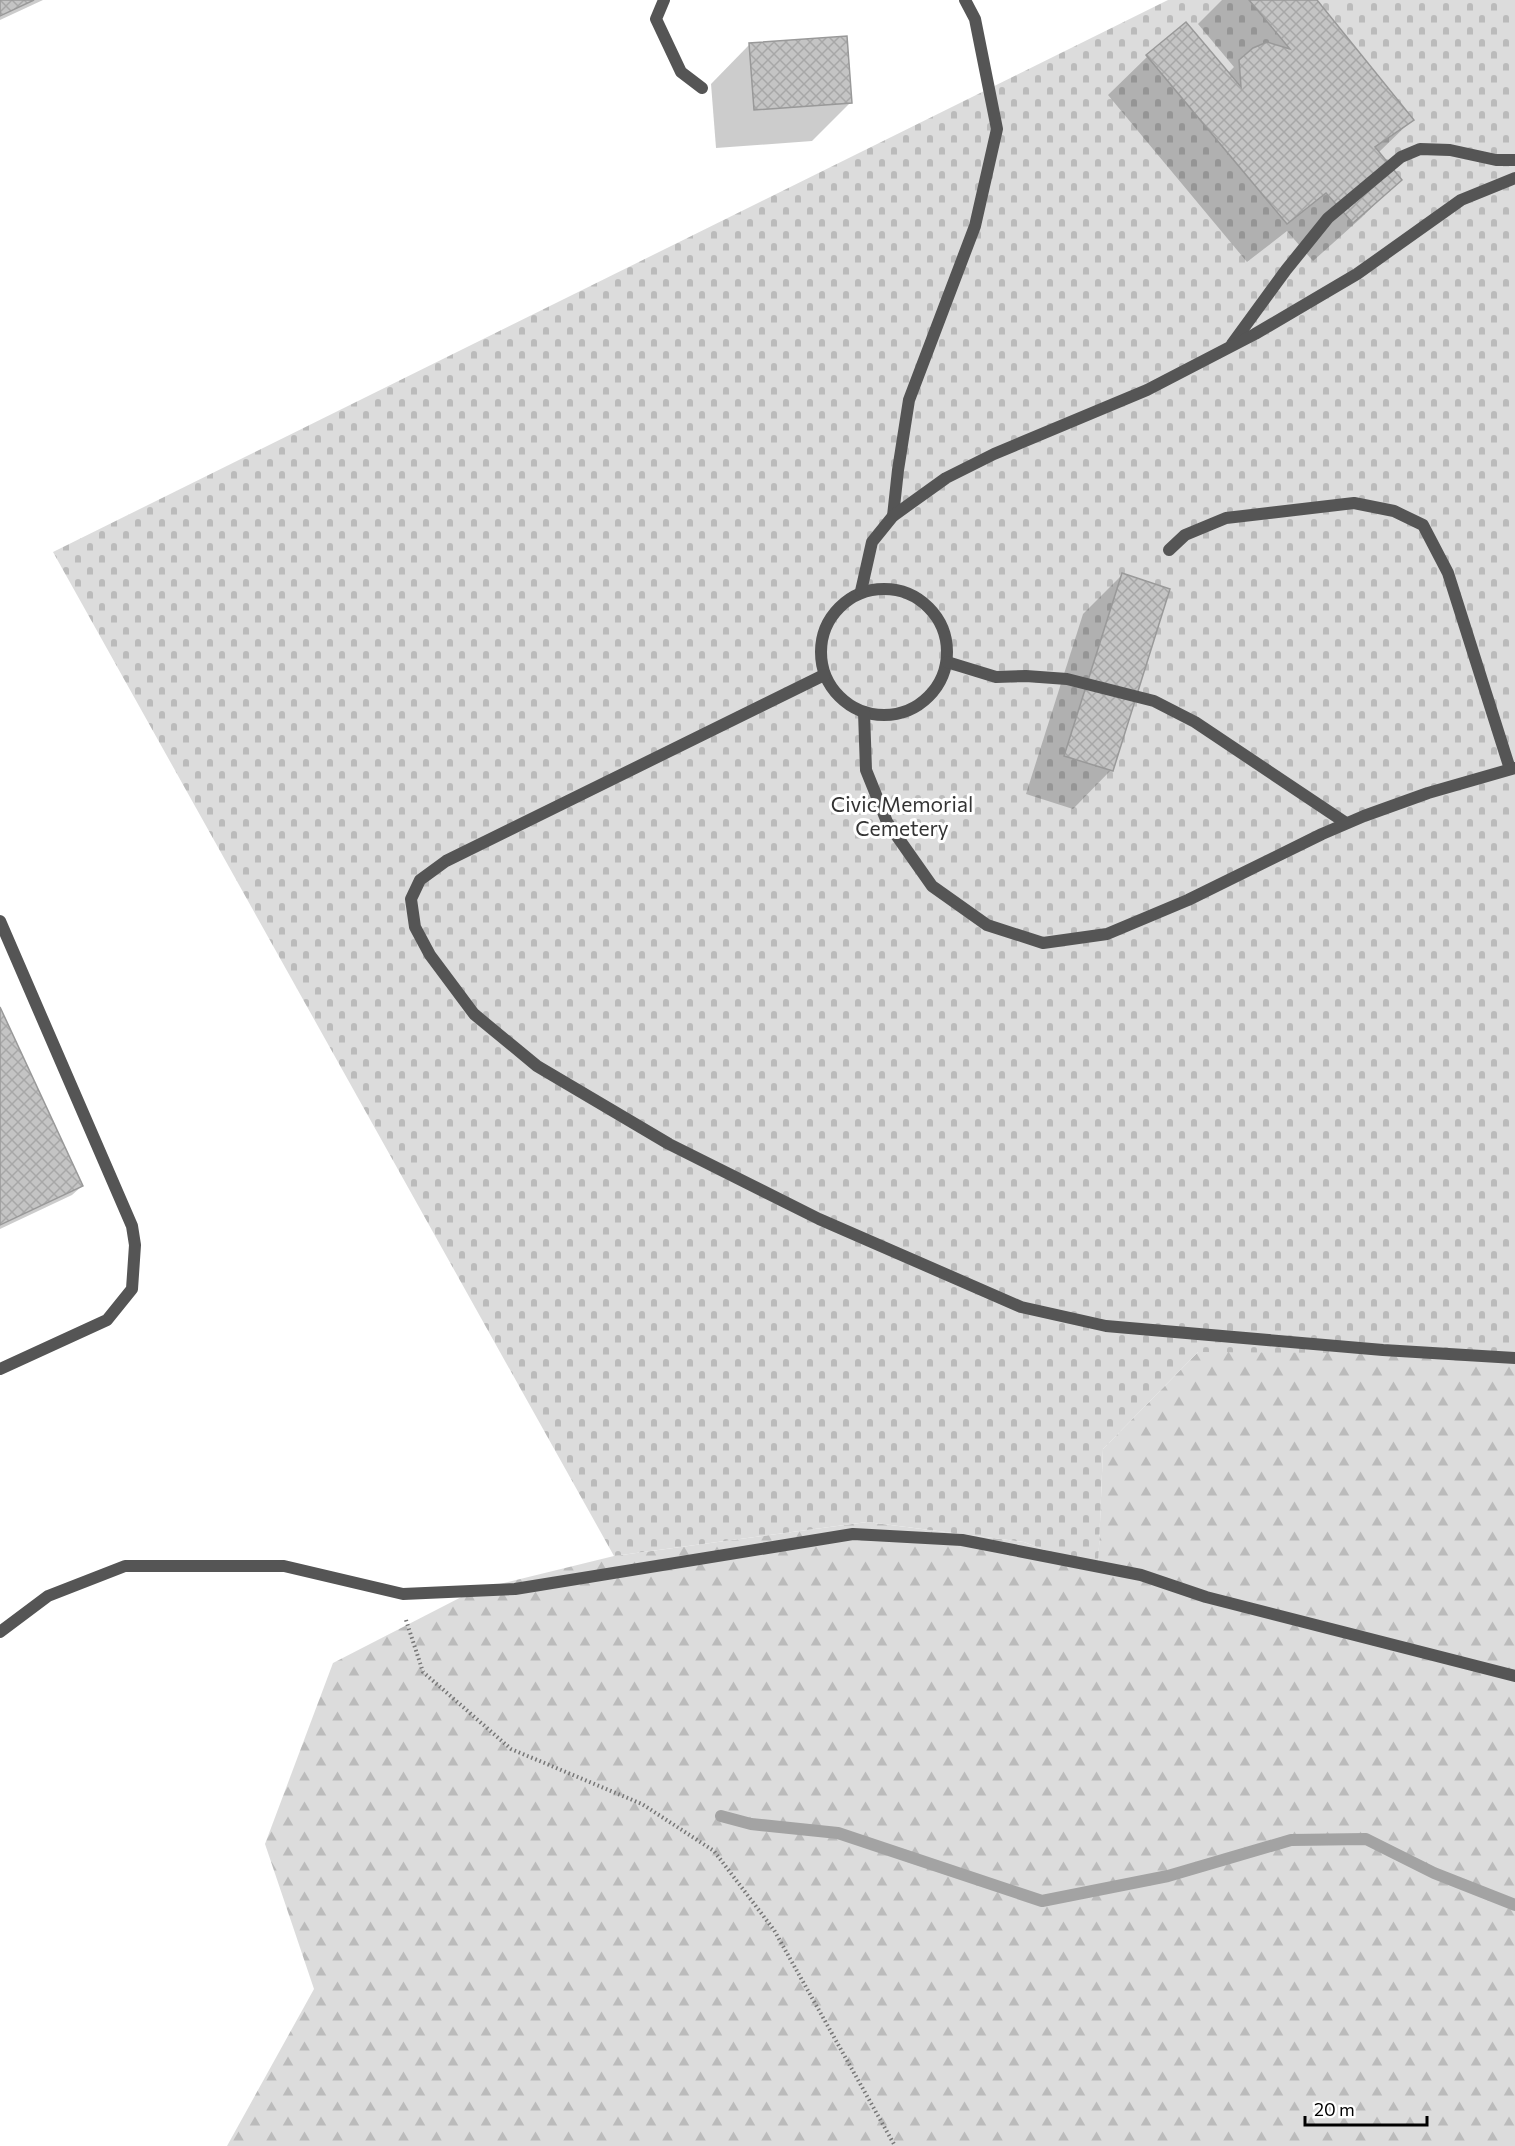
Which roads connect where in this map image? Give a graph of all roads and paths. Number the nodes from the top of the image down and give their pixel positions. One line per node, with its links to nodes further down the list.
1 (664, 0): 3 (lane)
2 (965, 0): 7 (lane)
3 (702, 88)
4 (1515, 160): 6 (lane)
5 (1515, 178): 6 (lane)
6 (1230, 346): 7 (lane)
7 (893, 516): 9 (lane)
8 (1169, 550): 13 (lane)
9 (861, 591): 10 (lane); 11 (lane)
10 (947, 662): 12 (lane); 14 (lane)
11 (824, 675): 12 (lane); 16 (lane)
12 (864, 712): 14 (lane)
13 (1513, 768): 14 (lane)
14 (1346, 824)
15 (0, 921): 17 (lane)
16 (1515, 1358)
17 (0, 1369)
18 (403, 1594): 19 (lane); 20 (lane); 21 (path)
19 (0, 1632)
20 (1515, 1677)
21 (895, 2146)

